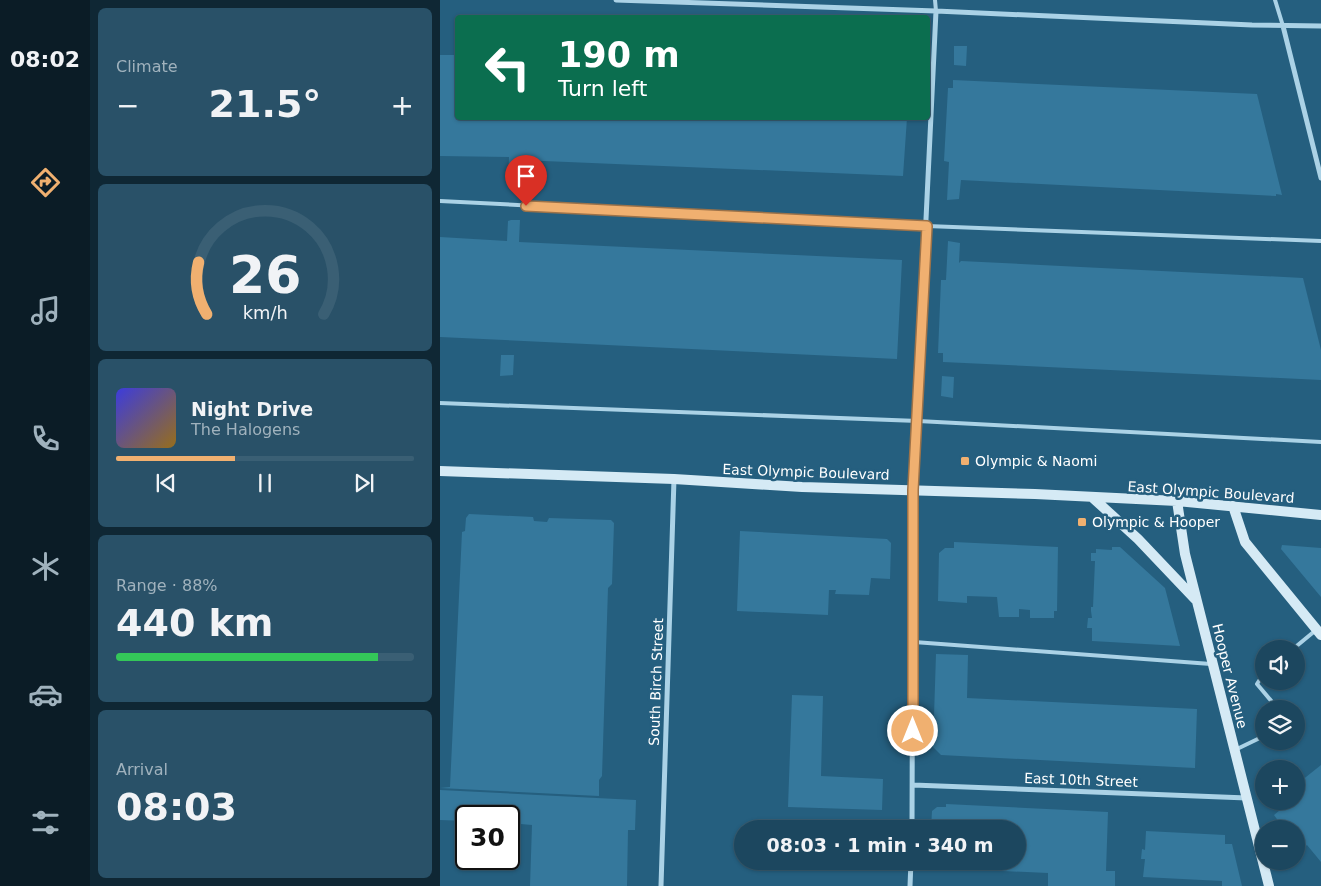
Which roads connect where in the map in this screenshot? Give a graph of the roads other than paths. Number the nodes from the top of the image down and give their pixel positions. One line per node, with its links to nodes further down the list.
1 (616, 0): 4 (street)
2 (935, 0): 4 (lane)
3 (1276, 0): 5 (lane)
4 (936, 11): 5 (street); 9 (street)
5 (1283, 26): 6 (street); 7 (street)
6 (1321, 26)
7 (1321, 178)
8 (440, 201): 9 (lane)
9 (927, 226): 10 (lane); 12 (street)
10 (1321, 241)
11 (440, 402): 12 (lane)
12 (918, 421): 13 (lane); 16 (street)
13 (1321, 442)
14 (440, 471): 15 (main road, East Olympic Boulevard)
15 (674, 479): 16 (main road, East Olympic Boulevard); 34 (street, South Birch Street)
16 (913, 490): 17 (main road, East Olympic Boulevard); 24 (street)
17 (1092, 498): 18 (main road, East Olympic Boulevard); 21 (main road)
18 (1177, 501): 19 (main road, East Olympic Boulevard); 21 (main road, Hooper Avenue)
19 (1233, 506): 20 (main road, East Olympic Boulevard); 22 (main road)
20 (1321, 514)
21 (1197, 601): 25 (main road, Hooper Avenue)
22 (1318, 632): 23 (lane)
23 (1305, 641)
24 (914, 642): 25 (lane); 30 (street)
25 (1213, 664): 29 (main road, Hooper Avenue)
26 (1262, 690): 27 (lane)
27 (1270, 700)
28 (1255, 740): 29 (lane)
29 (1235, 750): 31 (main road, Hooper Avenue)
30 (913, 785): 31 (street, East 10th Street); 32 (street)
31 (1247, 798): 36 (main road, Hooper Avenue)
32 (912, 820)
33 (911, 870): 35 (street)
34 (661, 886)
35 (910, 886)
36 (1269, 886)

